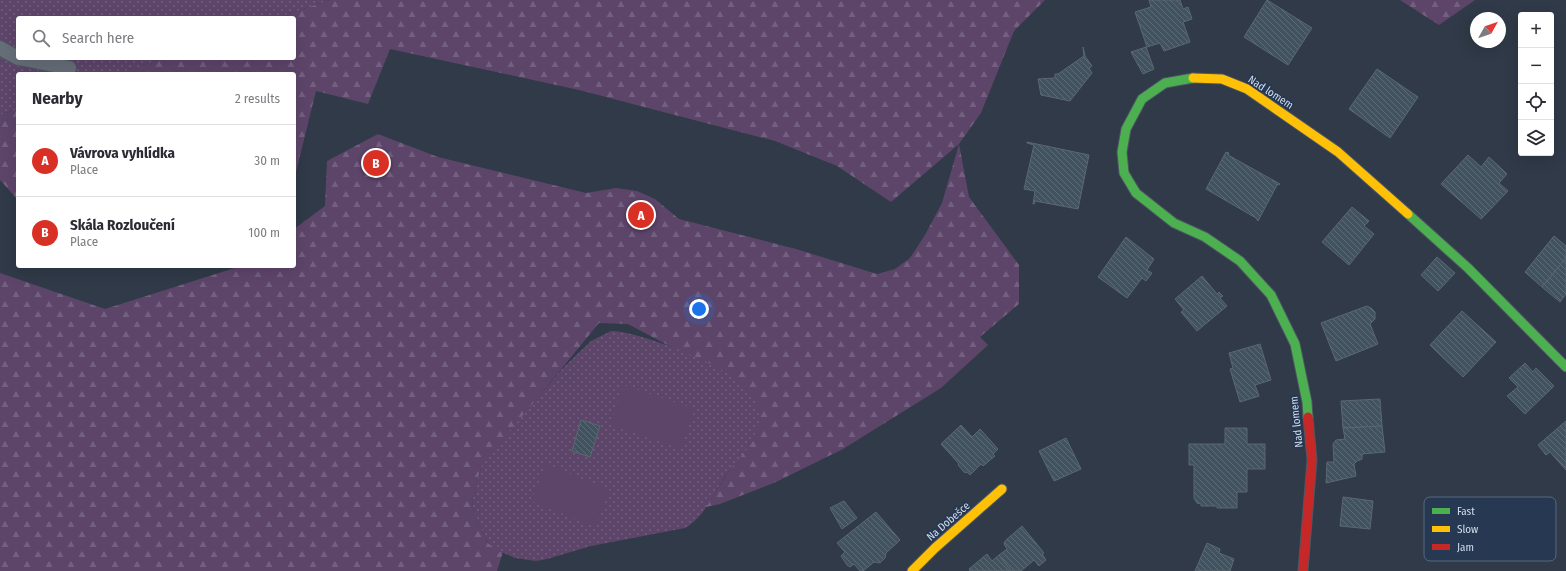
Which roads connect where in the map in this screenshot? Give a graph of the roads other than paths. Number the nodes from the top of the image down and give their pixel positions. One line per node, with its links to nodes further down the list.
1 (0, 48): 2 (lane)
2 (16, 57)
3 (28, 60): 4 (lane)
4 (69, 68)
5 (1566, 367): 8 (street, Nad lomem)
6 (1002, 489): 7 (street, Na Dobešce)
7 (912, 571)
8 (1303, 571)

